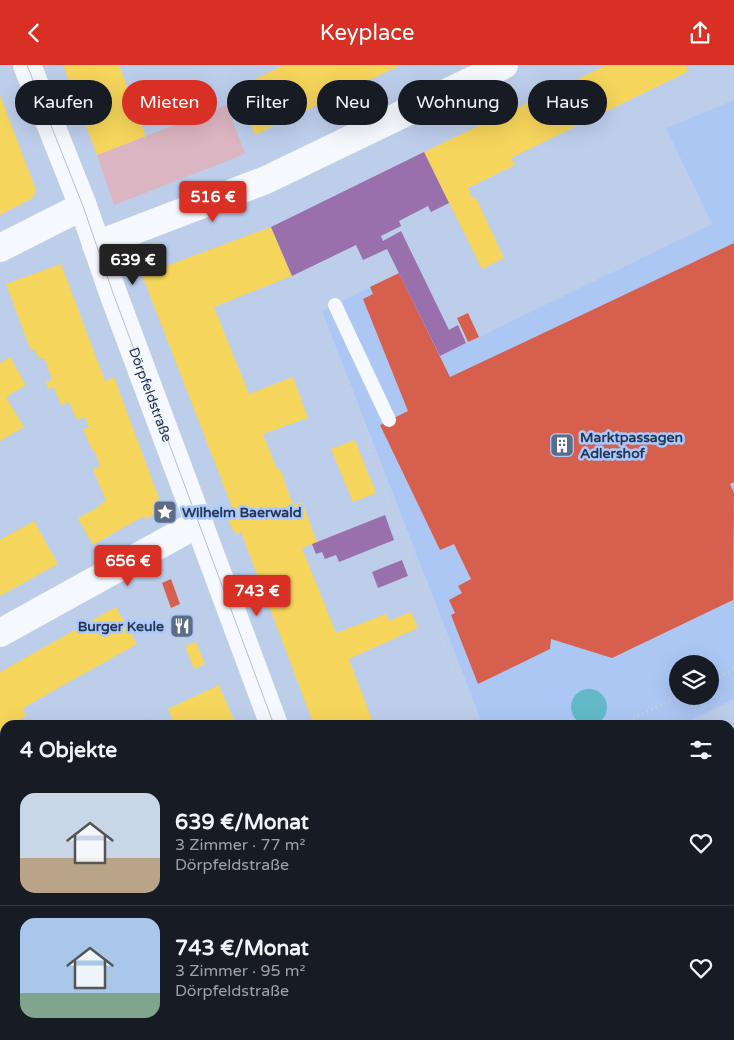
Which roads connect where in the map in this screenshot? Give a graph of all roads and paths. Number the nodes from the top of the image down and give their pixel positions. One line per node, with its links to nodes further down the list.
1 (27, 65): 3 (street, Dörpfeldstraße)
2 (504, 65): 4 (street)
3 (83, 206): 4 (street, Dörpfeldstraße); 5 (street)
4 (96, 245): 11 (street, Dörpfeldstraße)
5 (0, 248)
6 (305, 280): 8 (path)
7 (335, 305): 10 (lane)
8 (216, 313)
9 (335, 360): 19 (path)
10 (389, 420)
11 (199, 523): 12 (street); 18 (street, Dörpfeldstraße)
12 (0, 633)
13 (734, 670): 15 (path)
14 (213, 673): 17 (path)
15 (719, 677)
16 (669, 701): 20 (path)
17 (139, 720)
18 (272, 720)
19 (472, 720)
20 (630, 720)

